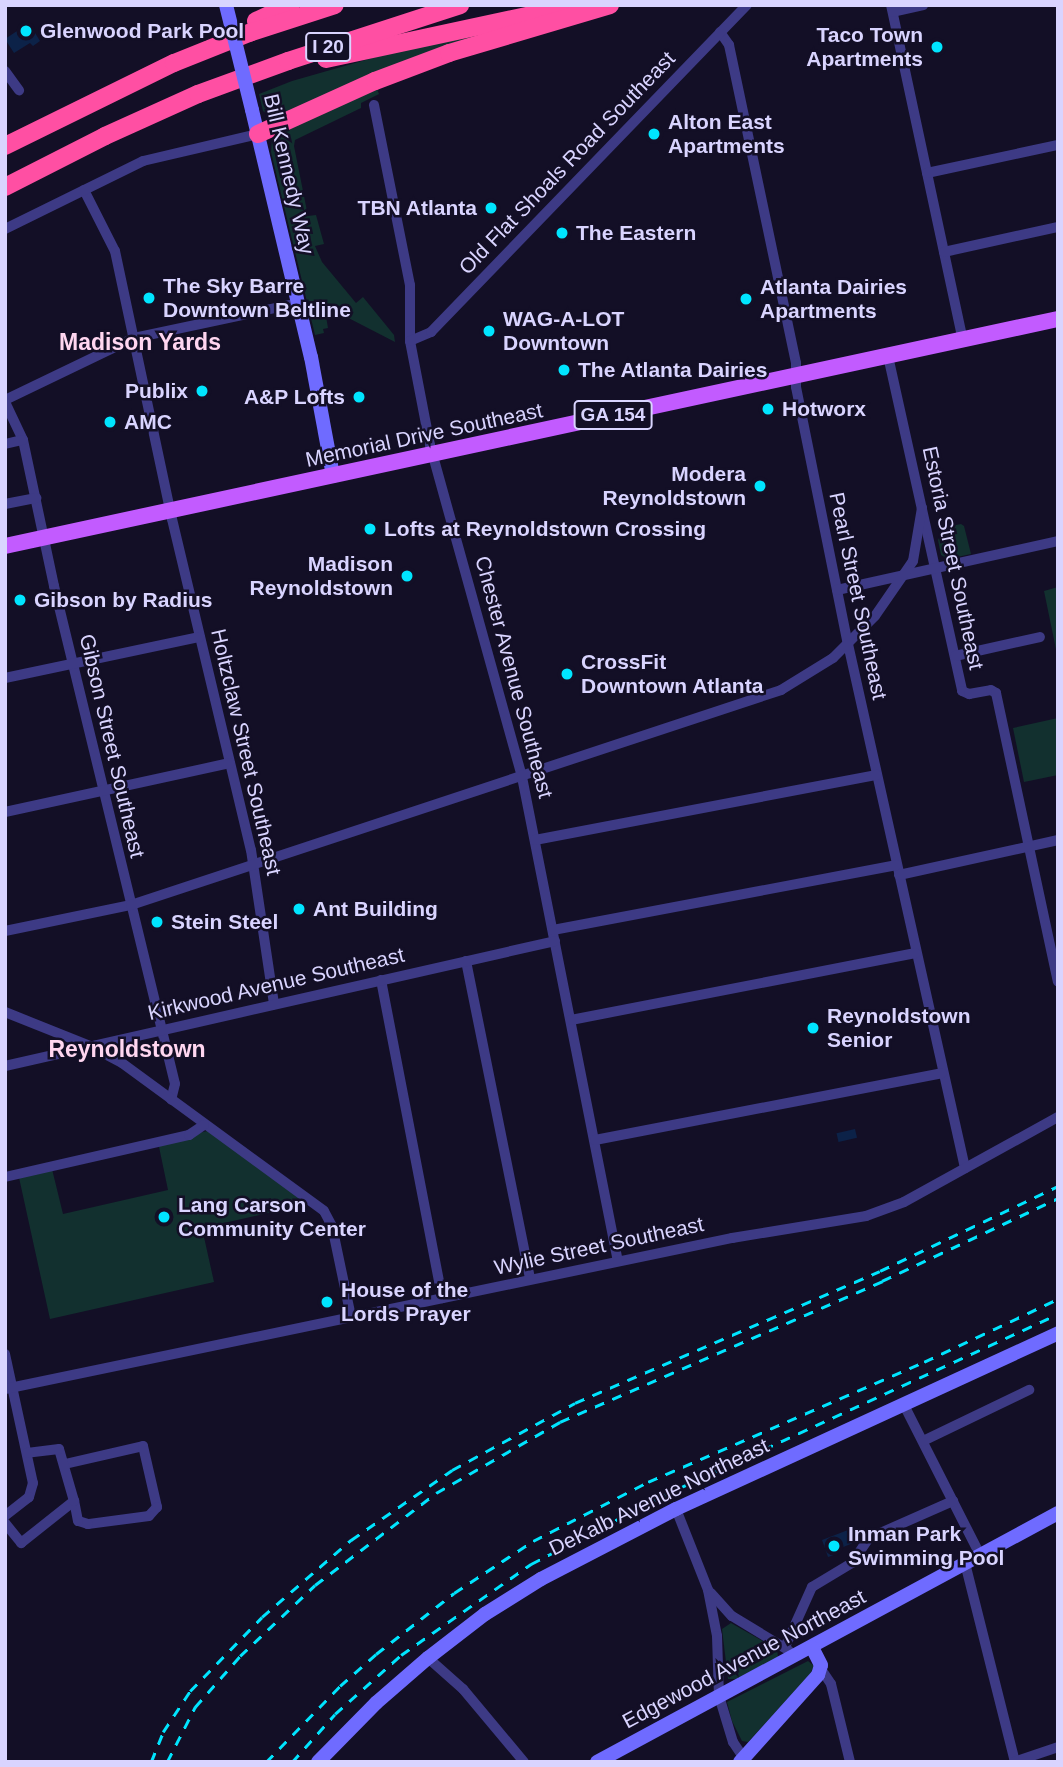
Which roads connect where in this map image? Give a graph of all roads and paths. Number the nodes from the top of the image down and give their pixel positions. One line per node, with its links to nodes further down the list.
1 (226, 5): 16 (main road, Bill Kennedy Way, bridge)
2 (291, 5): 11 (highway)
3 (335, 5): 11 (highway, I 20)
4 (460, 5): 14 (highway, I 20)
5 (578, 5): 14 (highway)
6 (610, 5): 16 (highway)
7 (747, 5): 10 (street, Old Flat Shoals Road Southeast)
8 (923, 5): 9 (street)
9 (892, 8): 19 (street)
10 (720, 32): 29 (street, Old Flat Shoals Road Southeast); 31 (street, Pearl Street Southeast)
11 (174, 63): 18 (highway, I 20)
12 (5, 71): 13 (street)
13 (19, 90)
14 (198, 94): 20 (highway, I 20)
15 (374, 105): 29 (street, Chester Avenue Southeast)
16 (258, 134): 21 (street); 25 (main road, Bill Kennedy Way)
17 (1058, 145): 19 (street)
18 (5, 146)
19 (927, 173): 24 (street)
20 (5, 187)
21 (84, 190): 23 (street); 27 (street, Holtzclaw Street Southeast)
22 (1058, 228): 24 (street)
23 (5, 229)
24 (944, 252): 28 (street)
25 (298, 303): 27 (street); 36 (main road, Bill Kennedy Way)
26 (1058, 319): 28 (main road, Memorial Drive Southeast / GA 154)
27 (134, 338): 32 (street); 40 (street, Holtzclaw Street Southeast)
28 (963, 340): 30 (main road, Memorial Drive Southeast / GA 154)
29 (410, 341): 35 (street, Chester Avenue Southeast)
30 (888, 356): 31 (main road, Memorial Drive Southeast / GA 154); 39 (street, Estoria Street Southeast)
31 (796, 376): 35 (main road, Memorial Drive Southeast / GA 154); 46 (street, Pearl Street Southeast)
32 (5, 401): 33 (street, Gibson Street Southeast)
33 (23, 440): 34 (street); 37 (street, Gibson Street Southeast)
34 (5, 444)
35 (434, 454): 36 (main road, Memorial Drive Southeast / GA 154); 55 (street, Chester Avenue Southeast)
36 (332, 476): 40 (main road, Memorial Drive Southeast / GA 154)
37 (36, 498): 38 (street); 41 (street, Gibson Street Southeast)
38 (5, 504)
39 (922, 508): 44 (street, Estoria Street Southeast); 45 (street)
40 (170, 510): 41 (main road, Memorial Drive Southeast / GA 154); 47 (street, Holtzclaw Street Southeast)
41 (44, 537): 43 (main road, Memorial Drive Southeast / GA 154); 51 (street, Gibson Street Southeast)
42 (1058, 541): 44 (street)
43 (5, 546)
44 (935, 568): 45 (street); 50 (street, Estoria Street Southeast)
45 (906, 575): 46 (street); 49 (street)
46 (837, 590): 49 (street, Pearl Street Southeast)
47 (200, 637): 51 (street); 53 (street, Holtzclaw Street Southeast)
48 (1040, 637): 50 (street)
49 (848, 644): 54 (street, Pearl Street Southeast); 55 (street)
50 (955, 656): 60 (street, Estoria Street Southeast)
51 (73, 664): 52 (street); 56 (street, Gibson Street Southeast)
52 (5, 678)
53 (230, 763): 56 (street); 61 (street, Holtzclaw Street Southeast)
54 (877, 775): 58 (street); 62 (street, Pearl Street Southeast)
55 (522, 777): 58 (street, Chester Avenue Southeast); 61 (street)
56 (103, 790): 57 (street); 63 (street, Gibson Street Southeast)
57 (5, 812)
58 (535, 840): 64 (street, Chester Avenue Southeast)
59 (1058, 840): 60 (street)
60 (1029, 846): 62 (street); 70 (street, Estoria Street Southeast)
61 (253, 865): 63 (street); 71 (street, Holtzclaw Street Southeast)
62 (898, 870): 64 (street); 67 (street, Pearl Street Southeast)
63 (131, 905): 65 (street); 74 (street, Gibson Street Southeast)
64 (553, 930): 66 (street, Chester Avenue Southeast)
65 (5, 931)
66 (555, 941): 68 (street, Kirkwood Avenue Southeast); 73 (street, Chester Avenue Southeast)
67 (916, 953): 73 (street); 77 (street, Pearl Street Southeast)
68 (466, 961): 69 (street, Kirkwood Avenue Southeast); 85 (street)
69 (381, 980): 71 (street, Kirkwood Avenue Southeast); 86 (street)
70 (1058, 981)
71 (274, 1004): 74 (street, Kirkwood Avenue Southeast)
72 (5, 1012): 75 (street)
73 (571, 1020): 81 (street, Chester Avenue Southeast)
74 (162, 1030): 75 (street, Kirkwood Avenue Southeast); 78 (street, Gibson Street Southeast)
75 (90, 1046): 76 (street, Kirkwood Avenue Southeast); 78 (street)
76 (5, 1066)
77 (942, 1073): 81 (street); 82 (street, Pearl Street Southeast)
78 (171, 1100): 80 (street)
79 (1058, 1117): 82 (street, Wylie Street Southeast)
80 (204, 1125): 83 (street); 87 (street)
81 (595, 1140): 84 (street, Chester Avenue Southeast)
82 (965, 1168): 84 (street, Wylie Street Southeast)
83 (5, 1177)
84 (618, 1261): 85 (street, Wylie Street Southeast)
85 (530, 1279): 86 (street, Wylie Street Southeast)
86 (442, 1298): 87 (street, Wylie Street Southeast)
87 (351, 1317): 90 (street, Wylie Street Southeast)
88 (1058, 1333): 92 (main road, DeKalb Avenue Northeast)
89 (5, 1354): 90 (street)
90 (9, 1389): 94 (street)
91 (1029, 1390): 93 (street)
92 (904, 1405): 93 (street); 98 (main road, DeKalb Avenue Northeast)
93 (923, 1441): 97 (street)
94 (27, 1453): 95 (street); 100 (street)
95 (65, 1464): 96 (street); 96 (street)
96 (74, 1501): 101 (street)
97 (953, 1501): 102 (street); 106 (street)
98 (676, 1509): 104 (street); 107 (main road, DeKalb Avenue Northeast)
99 (1058, 1513): 102 (main road, Edgewood Avenue Northeast)
100 (5, 1516)
101 (5, 1523)
102 (981, 1555): 103 (main road, Edgewood Avenue Northeast)
103 (965, 1563): 105 (main road, Edgewood Avenue Northeast); 116 (street)
104 (708, 1590): 106 (street); 109 (street)
105 (812, 1647): 106 (main road, Edgewood Avenue Northeast); 108 (main road)
106 (789, 1652): 109 (main road, Edgewood Avenue Northeast)
107 (428, 1658): 112 (main road, DeKalb Avenue Northeast); 113 (street)
108 (821, 1669): 111 (main road); 115 (street)
109 (719, 1696): 111 (street); 114 (main road, Edgewood Avenue Northeast)
110 (1058, 1747): 116 (street)
111 (741, 1760)
112 (318, 1762)
113 (524, 1762)
114 (597, 1762)
115 (850, 1762)
116 (1014, 1762)

